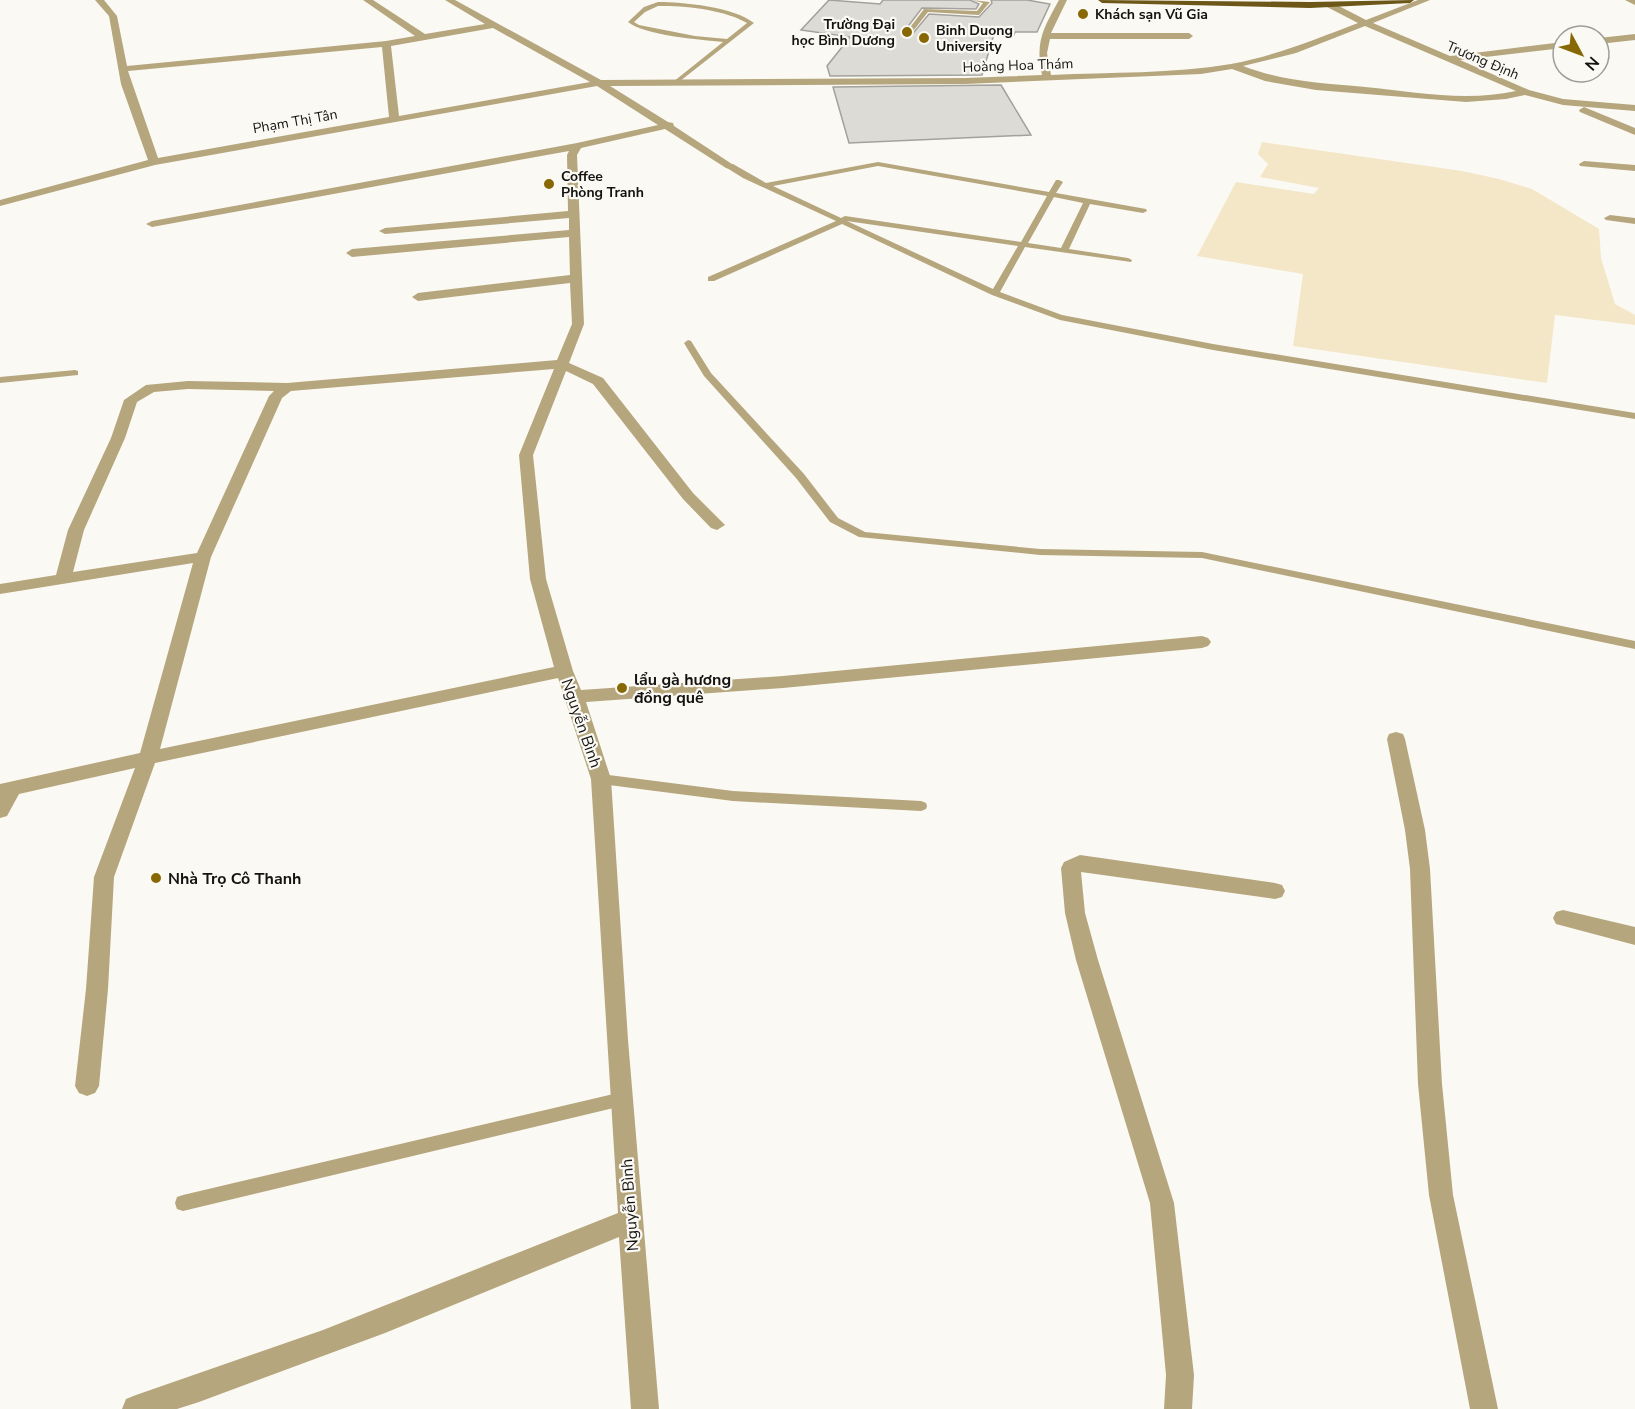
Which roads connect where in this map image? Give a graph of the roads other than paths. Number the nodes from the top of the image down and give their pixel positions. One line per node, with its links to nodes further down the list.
1 (99, 0): 25 (street)
2 (367, 0): 18 (street)
3 (449, 0): 13 (street, Hoàng Hoa Thám)
4 (975, 0): 14 (lane)
5 (1062, 0): 15 (street)
6 (1102, 0): 10 (highway)
7 (1410, 0): 10 (highway)
8 (1426, 0): 12 (street, Hoàng Hoa Thám)
9 (1629, 0): 11 (street)
10 (1327, 2): 12 (street, Trương Định)
11 (1635, 2)
12 (1367, 24): 23 (street, Trương Định); 24 (street, Hoàng Hoa Thám)
13 (493, 25): 18 (street); 27 (street, Hoàng Hoa Thám)
14 (908, 34)
15 (1046, 36): 16 (street); 26 (street)
16 (1189, 36)
17 (1635, 37): 19 (street)
18 (424, 38): 21 (street)
19 (1611, 40)
20 (726, 41): 20 (lane); 28 (lane)
21 (386, 44): 25 (street); 32 (street)
22 (1551, 46): 23 (street)
23 (1447, 59): 29 (street, Trương Định)
24 (1233, 66): 26 (street, Hoàng Hoa Thám); 29 (street)
25 (123, 69): 36 (street)
26 (1047, 78): 28 (street, Hoàng Hoa Thám)
27 (599, 83): 28 (street, Hoàng Hoa Thám); 32 (street, Phạm Thị Tân); 33 (street, Hoàng Hoa Thám)
28 (675, 83)
29 (1526, 92): 30 (street, Trương Định)
30 (1563, 102): 31 (street, Trương Định); 34 (street)
31 (1635, 108)
32 (394, 118): 36 (street, Phạm Thị Tân)
33 (669, 125): 35 (street); 38 (street, Hoàng Hoa Thám)
34 (1635, 132)
35 (577, 146): 50 (street, Nguyễn Bình); 51 (street)
36 (154, 162): 44 (street, Phạm Thị Tân)
37 (1584, 164): 39 (street)
38 (730, 166): 41 (lane)
39 (1635, 168)
40 (1059, 182): 42 (lane)
41 (765, 185): 42 (lane); 46 (lane)
42 (1051, 195): 43 (lane); 53 (lane)
43 (1088, 201): 45 (lane); 54 (lane)
44 (0, 203)
45 (1143, 211)
46 (832, 216): 48 (lane); 53 (lane)
47 (1610, 218): 49 (street)
48 (842, 221): 58 (lane); 59 (lane)
49 (1635, 221)
50 (575, 223): 52 (street); 55 (street); 57 (street, Nguyễn Bình)
51 (152, 224)
52 (385, 231)
53 (1022, 244): 54 (lane); 59 (lane)
54 (1064, 250): 56 (lane)
55 (352, 253)
56 (1128, 260)
57 (578, 278): 60 (street); 62 (street, Nguyễn Bình)
58 (711, 279)
59 (995, 293): 66 (lane)
60 (418, 297)
61 (688, 343): 72 (lane)
62 (561, 364): 65 (street); 67 (street); 73 (street, Nguyễn Bình)
63 (75, 374): 64 (lane)
64 (0, 380)
65 (287, 387): 68 (street); 69 (street)
66 (1635, 416)
67 (717, 525)
68 (203, 557): 69 (street); 76 (street)
69 (63, 579): 70 (street)
70 (0, 590)
71 (1202, 642): 74 (street)
72 (1635, 645)
73 (564, 671): 74 (street, Nguyễn Bình); 76 (street)
74 (575, 697): 77 (street, Nguyễn Bình)
75 (1396, 739): 91 (street)
76 (148, 758): 78 (street); 84 (street)
77 (601, 779): 79 (lane); 85 (street, Nguyễn Bình)
78 (6, 790): 80 (street)
79 (921, 806)
80 (0, 811)
81 (1275, 891): 90 (street)
82 (1563, 918): 83 (street)
83 (1635, 936)
84 (87, 1086)
85 (622, 1099): 86 (lane); 87 (street, Nguyễn Bình)
86 (183, 1203)
87 (630, 1220): 88 (street); 89 (street, Nguyễn Bình)
88 (136, 1409)
89 (645, 1409)
90 (1178, 1409)
91 (1484, 1409)

